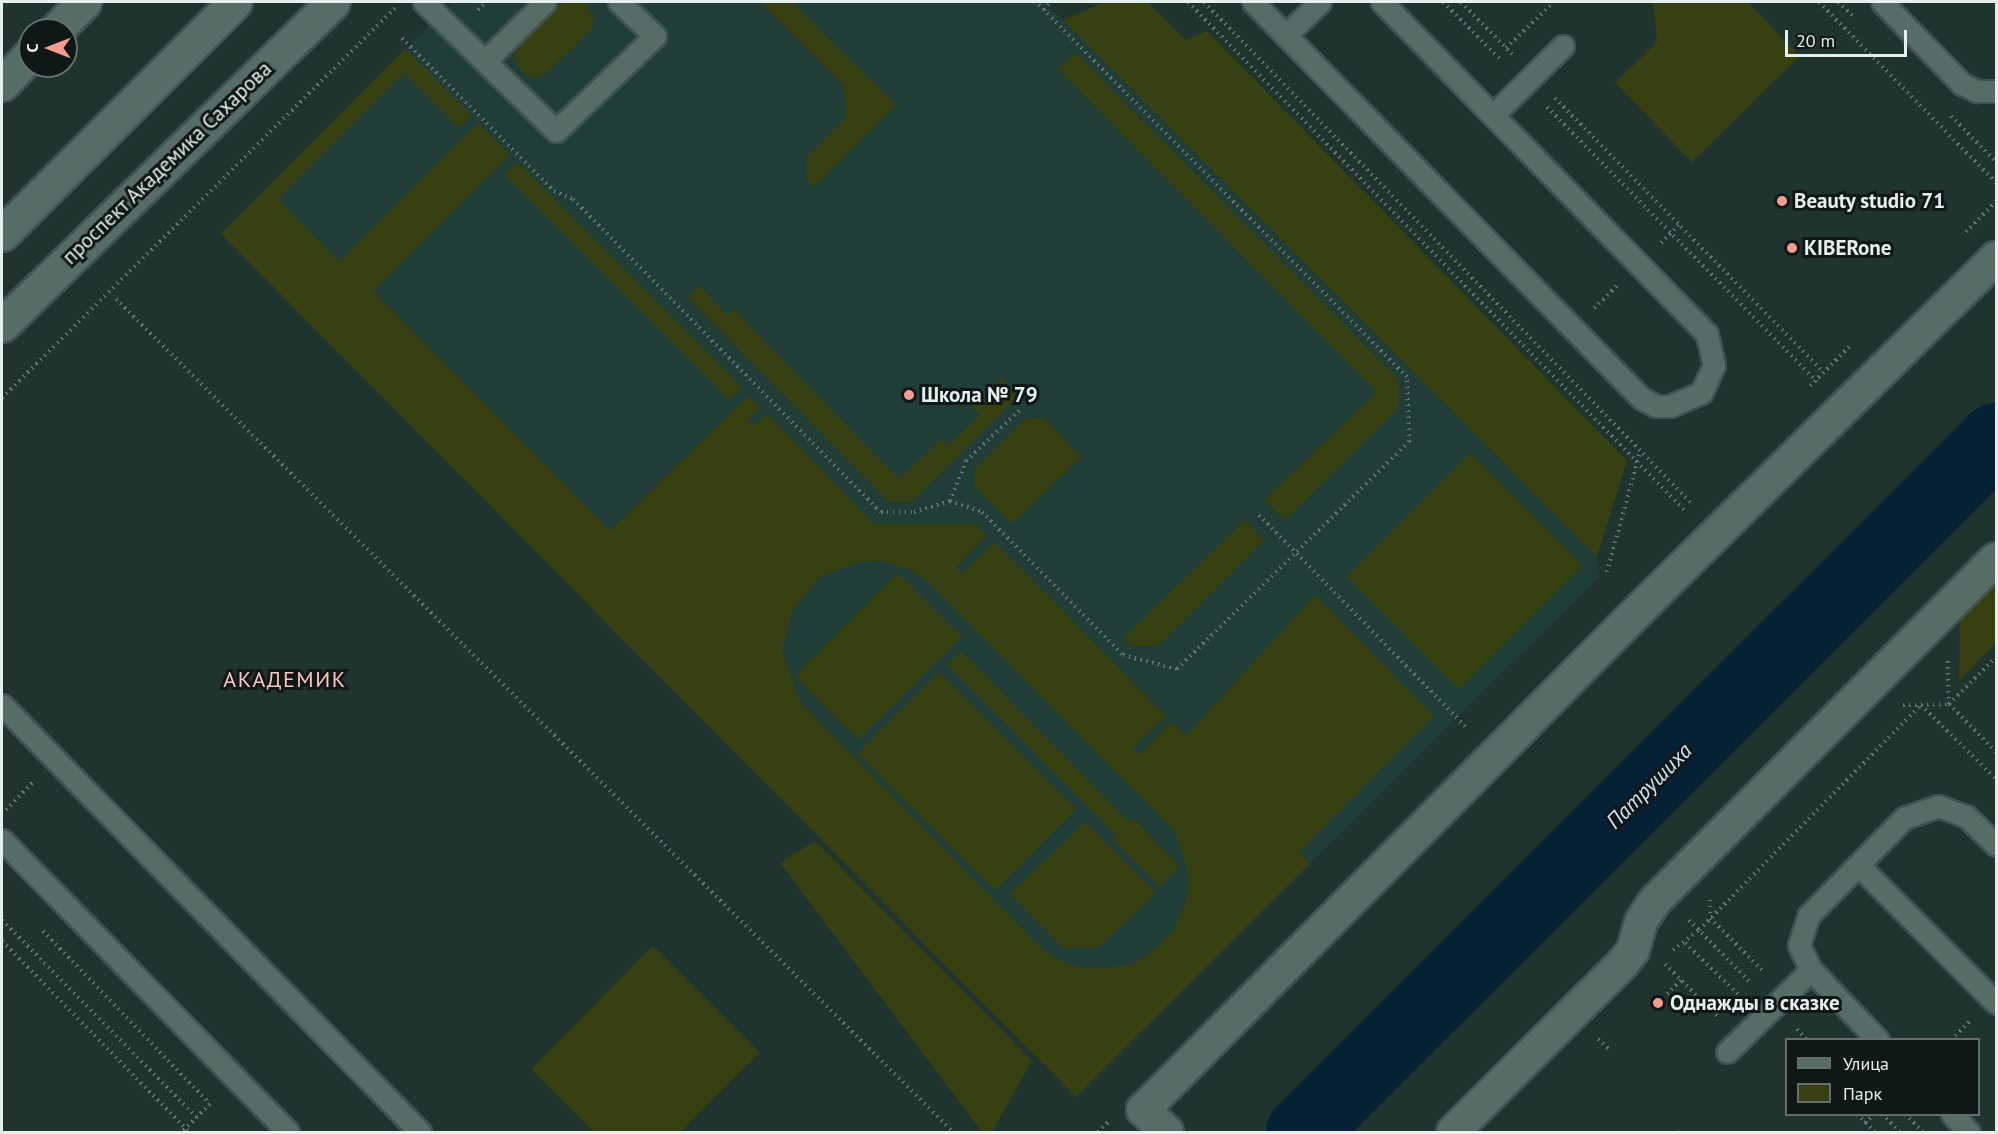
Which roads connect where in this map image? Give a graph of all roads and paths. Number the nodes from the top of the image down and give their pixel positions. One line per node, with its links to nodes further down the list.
1 (84, 2): 21 (street)
2 (235, 2): 35 (street)
3 (333, 2): 39 (street, проспект Академика Сахарова)
4 (401, 2): 44 (path)
5 (423, 2): 26 (lane)
6 (545, 2): 26 (lane)
7 (619, 2): 26 (lane)
8 (1036, 2): 20 (path)
9 (1050, 2): 20 (path)
10 (1188, 2): 47 (path)
11 (1204, 2): 41 (path)
12 (1253, 2): 22 (lane)
13 (1320, 2): 22 (lane)
14 (1382, 2): 31 (lane)
15 (1443, 2): 28 (path)
16 (1461, 2): 25 (path)
17 (1554, 2): 25 (path)
18 (1819, 2): 32 (path)
19 (1882, 2): 30 (lane)
20 (1044, 10): 52 (path)
21 (68, 18)
22 (1286, 35): 40 (lane)
23 (402, 38): 48 (path)
24 (1563, 46): 28 (lane)
25 (1506, 48): 28 (path)
26 (485, 61)
27 (18, 68): 29 (street)
28 (1528, 80): 31 (lane); 33 (path); 34 (path)
29 (2, 84)
30 (1996, 91)
31 (1494, 114): 37 (lane)
32 (1996, 183)
33 (1679, 225): 34 (path); 42 (path)
34 (1670, 233): 37 (path); 43 (path)
35 (2, 234)
36 (1996, 258): 60 (street)
37 (1639, 264): 40 (path); 40 (lane)
38 (116, 299): 91 (path)
39 (2, 325)
40 (1573, 329): 41 (path)
41 (1547, 355): 46 (path)
42 (1823, 372)
43 (1821, 386)
44 (2, 398)
45 (1022, 408): 48 (path)
46 (1641, 451): 47 (path); 49 (path)
47 (1637, 463): 51 (path); 54 (path)
48 (950, 501): 52 (path)
49 (1692, 504)
50 (1259, 515): 52 (path)
51 (1690, 516)
52 (1296, 553): 60 (path)
53 (1996, 559): 55 (street)
54 (1607, 572)
55 (1946, 610): 57 (path); 63 (street)
56 (1996, 657): 57 (path)
57 (1950, 704): 59 (path)
58 (2, 705): 90 (lane)
59 (1996, 752)
60 (1496, 757): 92 (street)
61 (1996, 780): 67 (path)
62 (2, 840): 89 (lane)
63 (1712, 845): 67 (path); 71 (street)
64 (1996, 845): 65 (lane)
65 (1858, 865): 73 (lane); 76 (lane)
66 (1686, 917): 70 (path)
67 (1710, 918): 70 (path); 77 (path)
68 (2, 920): 86 (path)
69 (35, 923): 86 (path)
70 (1699, 930): 77 (path); 77 (path)
71 (1639, 938): 74 (path); 93 (street)
72 (2, 941): 88 (path)
73 (1810, 970): 77 (lane); 79 (lane)
74 (1681, 980): 75 (path); 80 (path)
75 (1667, 994)
76 (1996, 1003)
77 (1773, 1004): 78 (path); 80 (lane)
78 (1805, 1038)
79 (1876, 1038)
80 (1733, 1045)
81 (1859, 1116): 87 (path)
82 (1872, 1116): 87 (path)
83 (1884, 1116): 95 (path)
84 (1907, 1116): 96 (path)
85 (1954, 1116): 97 (lane)
86 (197, 1118): 88 (path)
87 (1865, 1123): 94 (path)
88 (186, 1131)
89 (288, 1132)
90 (420, 1132)
91 (953, 1132)
92 (1167, 1132)
93 (1452, 1132)
94 (1875, 1132)
95 (1900, 1132)
96 (1923, 1132)
97 (1969, 1132)

